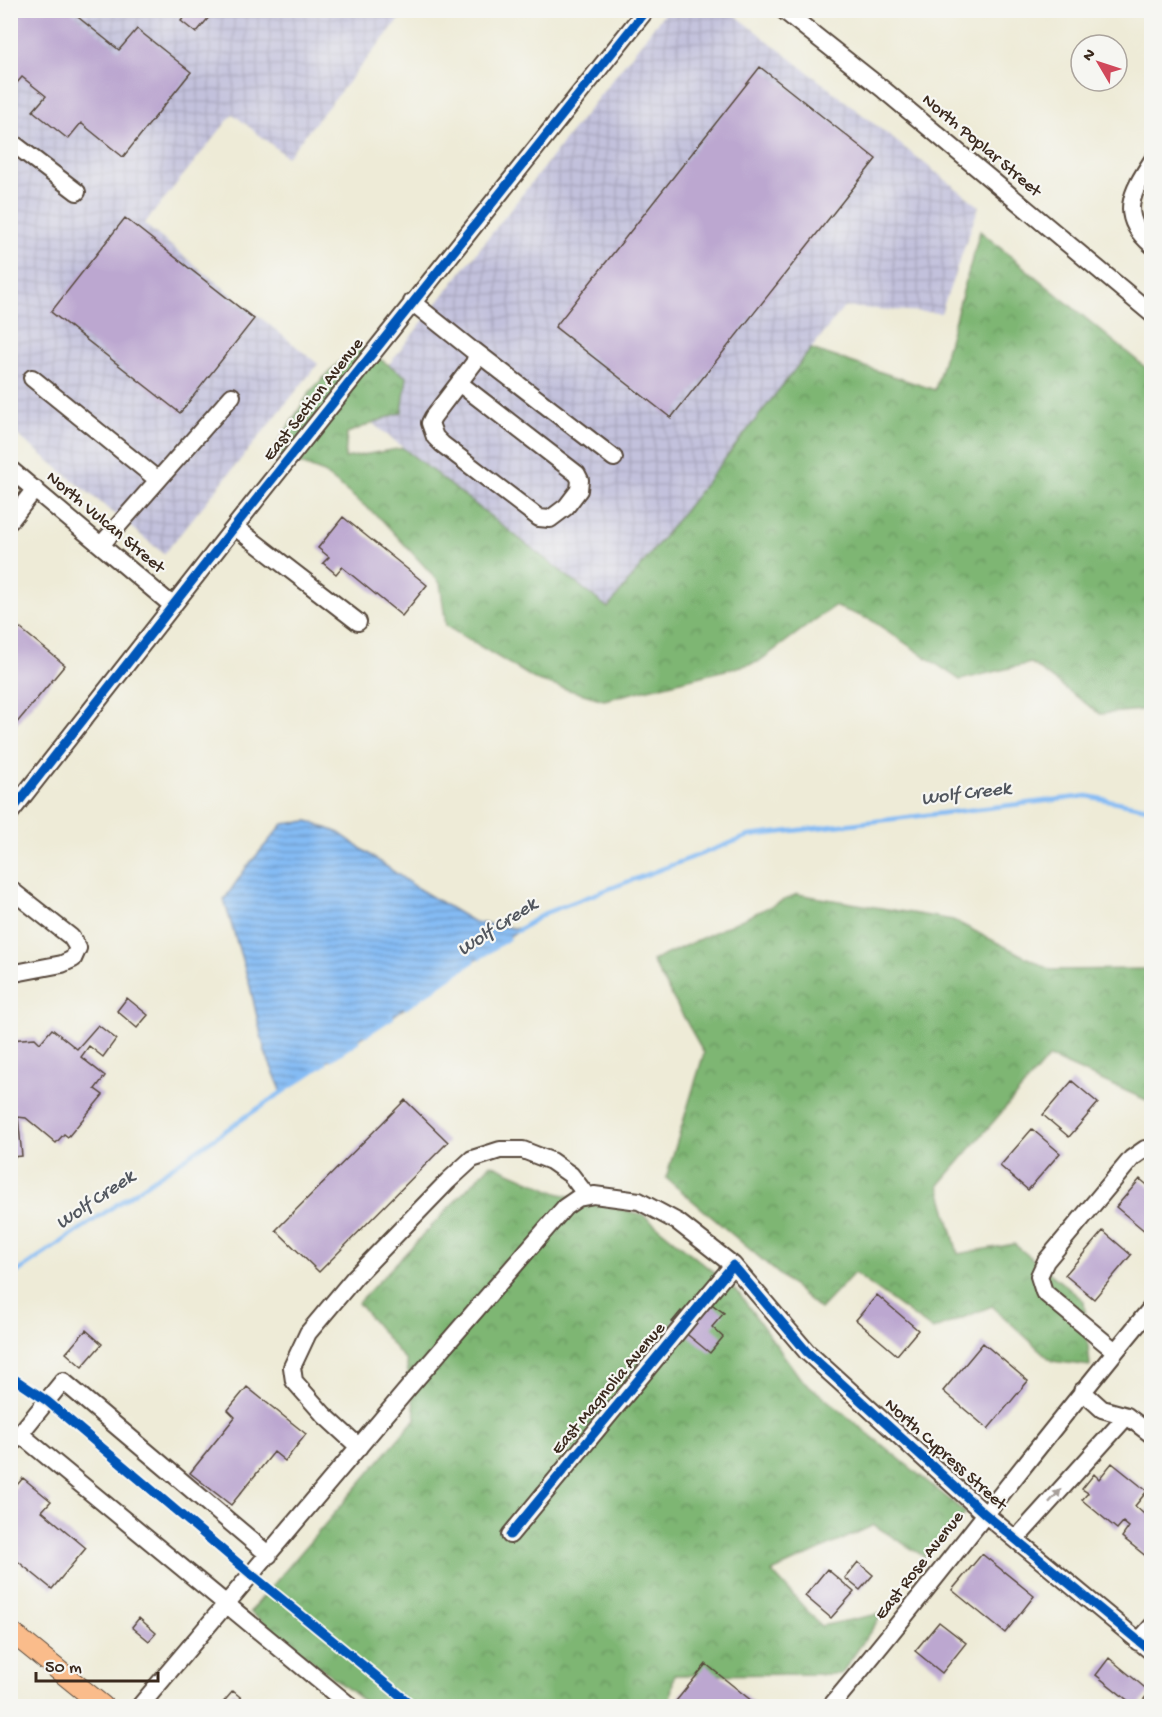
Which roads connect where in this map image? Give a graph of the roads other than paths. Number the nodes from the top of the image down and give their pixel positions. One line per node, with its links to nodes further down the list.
1 (646, 10): 7 (street, East Section Avenue)
2 (783, 10): 8 (street, North Poplar Street)
3 (10, 141): 5 (street)
4 (1152, 161): 6 (street)
5 (77, 192)
6 (1152, 245)
7 (412, 302): 9 (street); 18 (street, East Section Avenue)
8 (1152, 314)
9 (475, 351): 11 (street); 13 (street)
10 (32, 378): 15 (street)
11 (459, 382): 11 (street)
12 (232, 396): 15 (street)
13 (614, 458)
14 (10, 469): 16 (street, North Vulcan Street)
15 (158, 480): 19 (street)
16 (35, 489): 17 (street); 19 (street, North Vulcan Street)
17 (10, 521)
18 (235, 527): 20 (street, East Section Avenue); 21 (street)
19 (101, 545): 20 (street, North Vulcan Street)
20 (173, 606): 22 (street, East Section Avenue)
21 (358, 622)
22 (10, 813)
23 (10, 889): 24 (street)
24 (10, 974)
25 (1152, 1150): 29 (street)
26 (587, 1196): 27 (street, North Cypress Street); 34 (street); 34 (street)
27 (733, 1265): 35 (street, North Cypress Street); 36 (street, East Magnolia Avenue)
28 (1152, 1307): 29 (street, East Rose Avenue)
29 (1115, 1352): 30 (street, East Rose Avenue)
30 (1082, 1391): 31 (street); 35 (street, East Rose Avenue)
31 (1127, 1416): 32 (street); 37 (street, one-way to 31)
32 (1152, 1435)
33 (15, 1440): 38 (street); 39 (street)
34 (359, 1447): 38 (street)
35 (985, 1514): 37 (street, North Cypress Street); 46 (street, East Rose Avenue)
36 (510, 1535)
37 (1016, 1539): 42 (street, North Cypress Street)
38 (269, 1555): 39 (street)
39 (226, 1605): 44 (street); 45 (street)
40 (1152, 1626): 42 (street)
41 (10, 1631): 43 (main road)
42 (1145, 1647)
43 (103, 1707)
44 (140, 1707)
45 (350, 1707)
46 (831, 1707)

